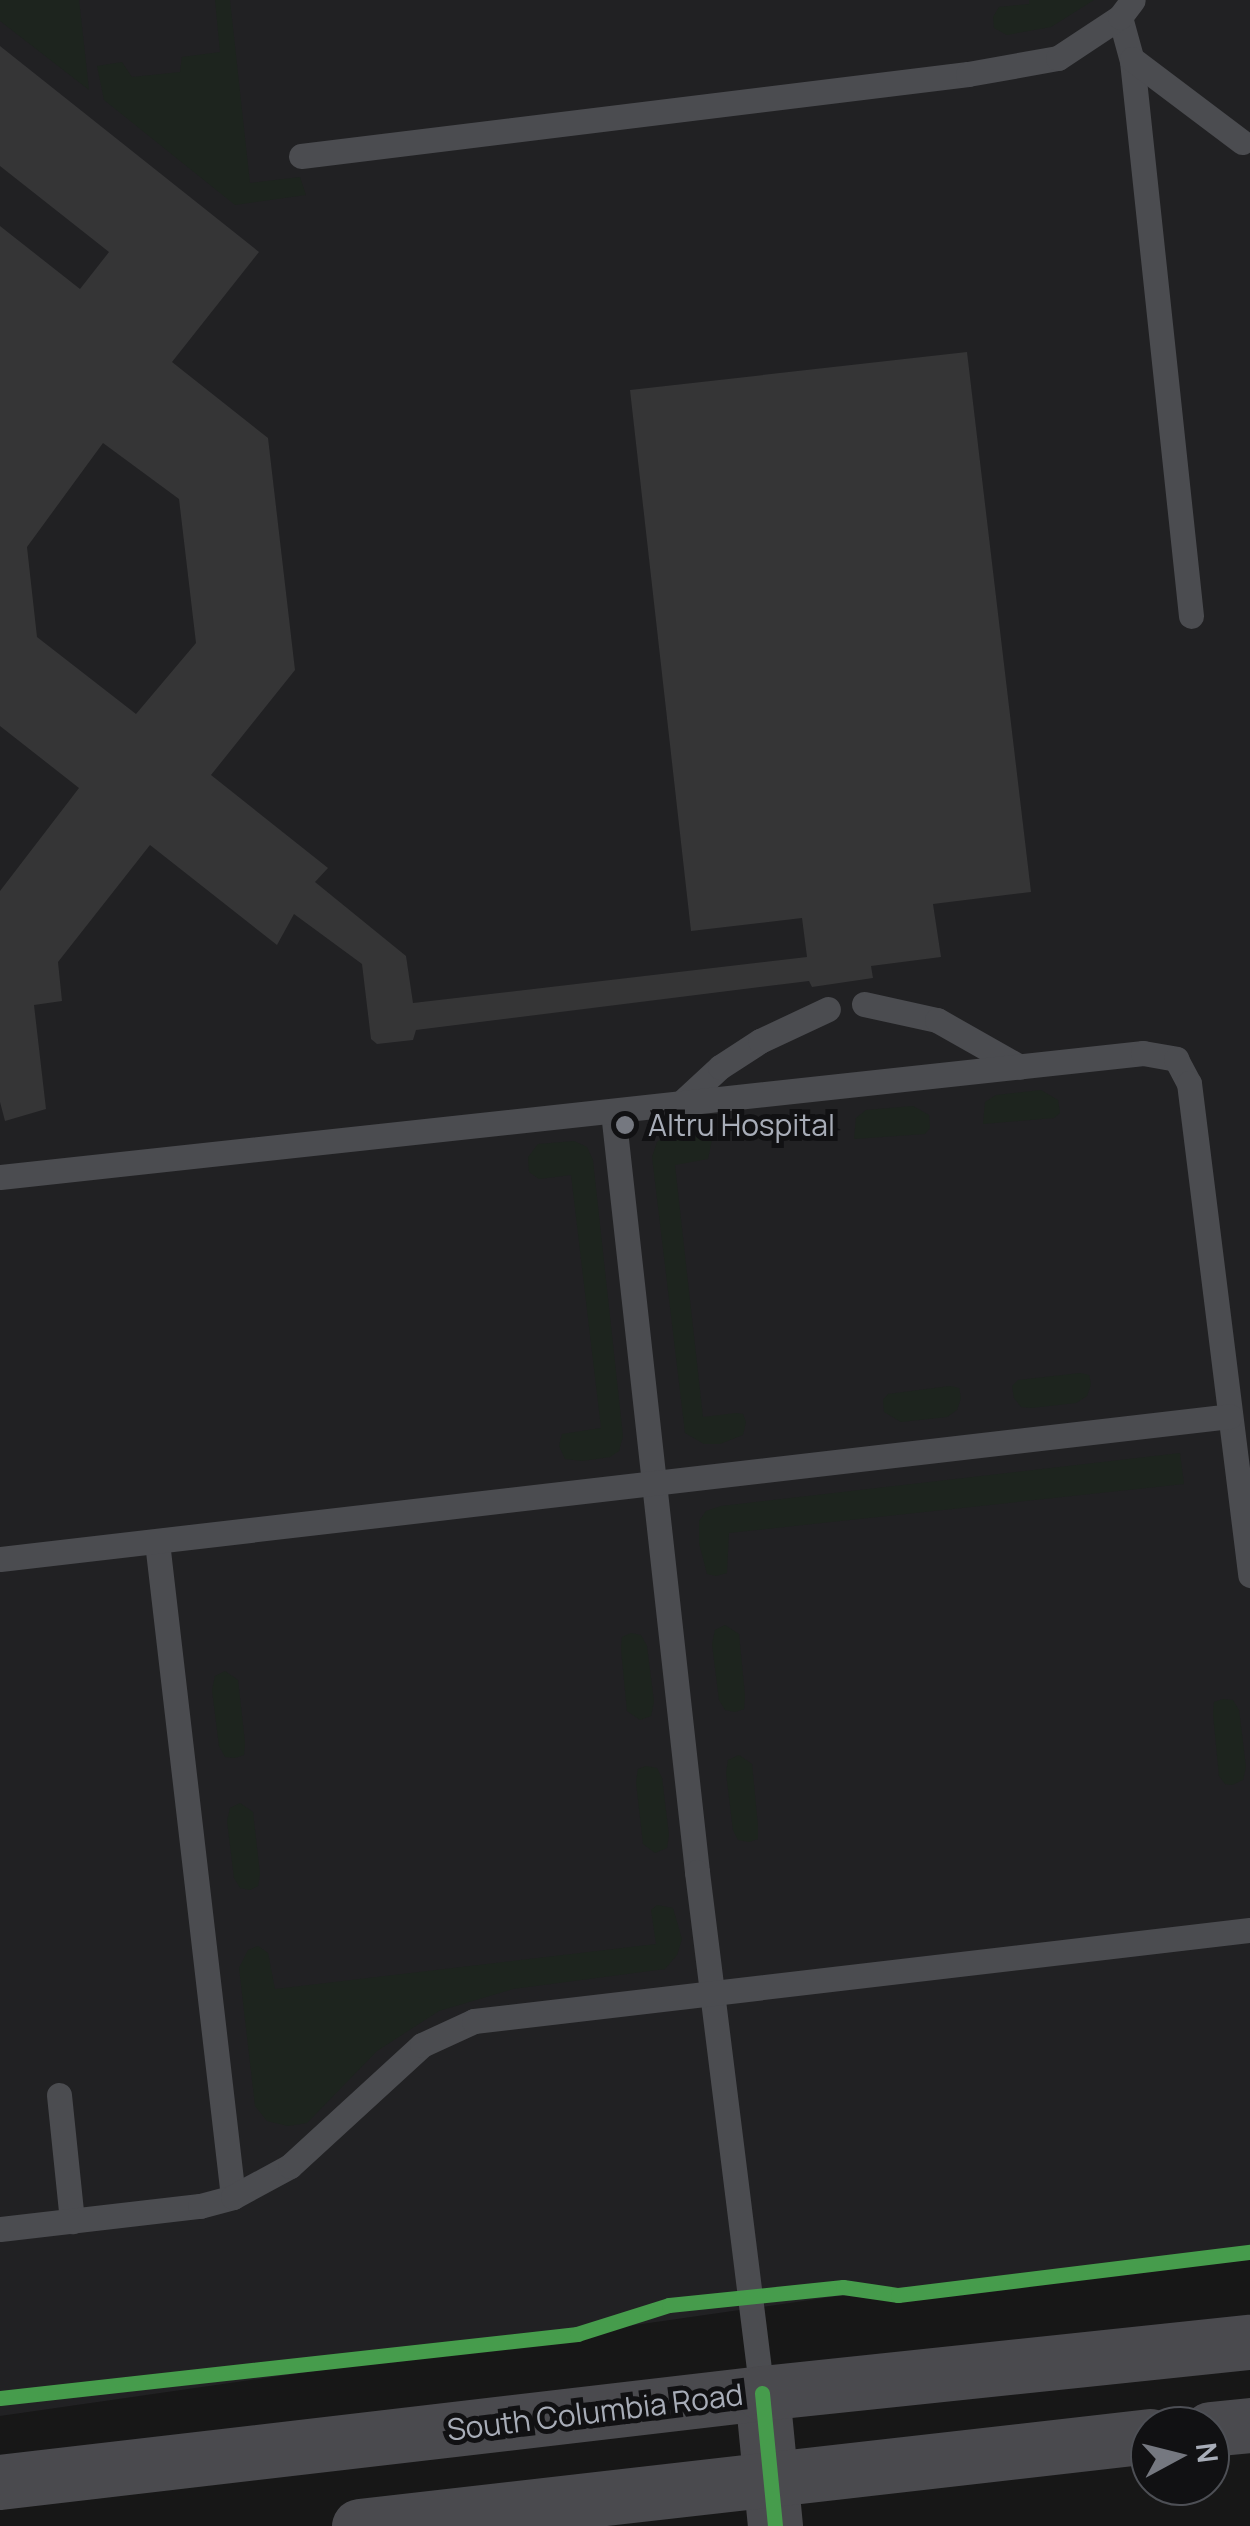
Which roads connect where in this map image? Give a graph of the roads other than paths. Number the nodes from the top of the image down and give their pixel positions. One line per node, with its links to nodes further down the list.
1 (1126, 8): 2 (lane); 4 (lane)
2 (1132, 58): 3 (lane); 5 (lane)
3 (1242, 142)
4 (301, 156)
5 (1192, 616)
6 (864, 1004): 8 (lane)
7 (828, 1010): 9 (lane)
8 (1020, 1067): 9 (lane); 12 (lane)
9 (679, 1105): 10 (lane)
10 (613, 1112): 11 (lane); 13 (lane)
11 (0, 1177)
12 (1230, 1416): 13 (lane); 16 (lane)
13 (655, 1483): 14 (lane); 18 (lane)
14 (157, 1542): 15 (lane); 20 (lane)
15 (0, 1559)
16 (1250, 1575)
17 (1250, 1930): 18 (lane)
18 (711, 1991): 20 (lane); 24 (lane)
19 (59, 2095): 21 (lane)
20 (234, 2197): 21 (lane)
21 (72, 2221): 22 (lane)
22 (0, 2229)
23 (1250, 2342): 24 (main road, South Columbia Road)
24 (762, 2393): 26 (main road, South Columbia Road); 27 (main road)
25 (1130, 2440): 27 (main road)
26 (0, 2482)
27 (773, 2502): 28 (main road)
28 (358, 2526)

